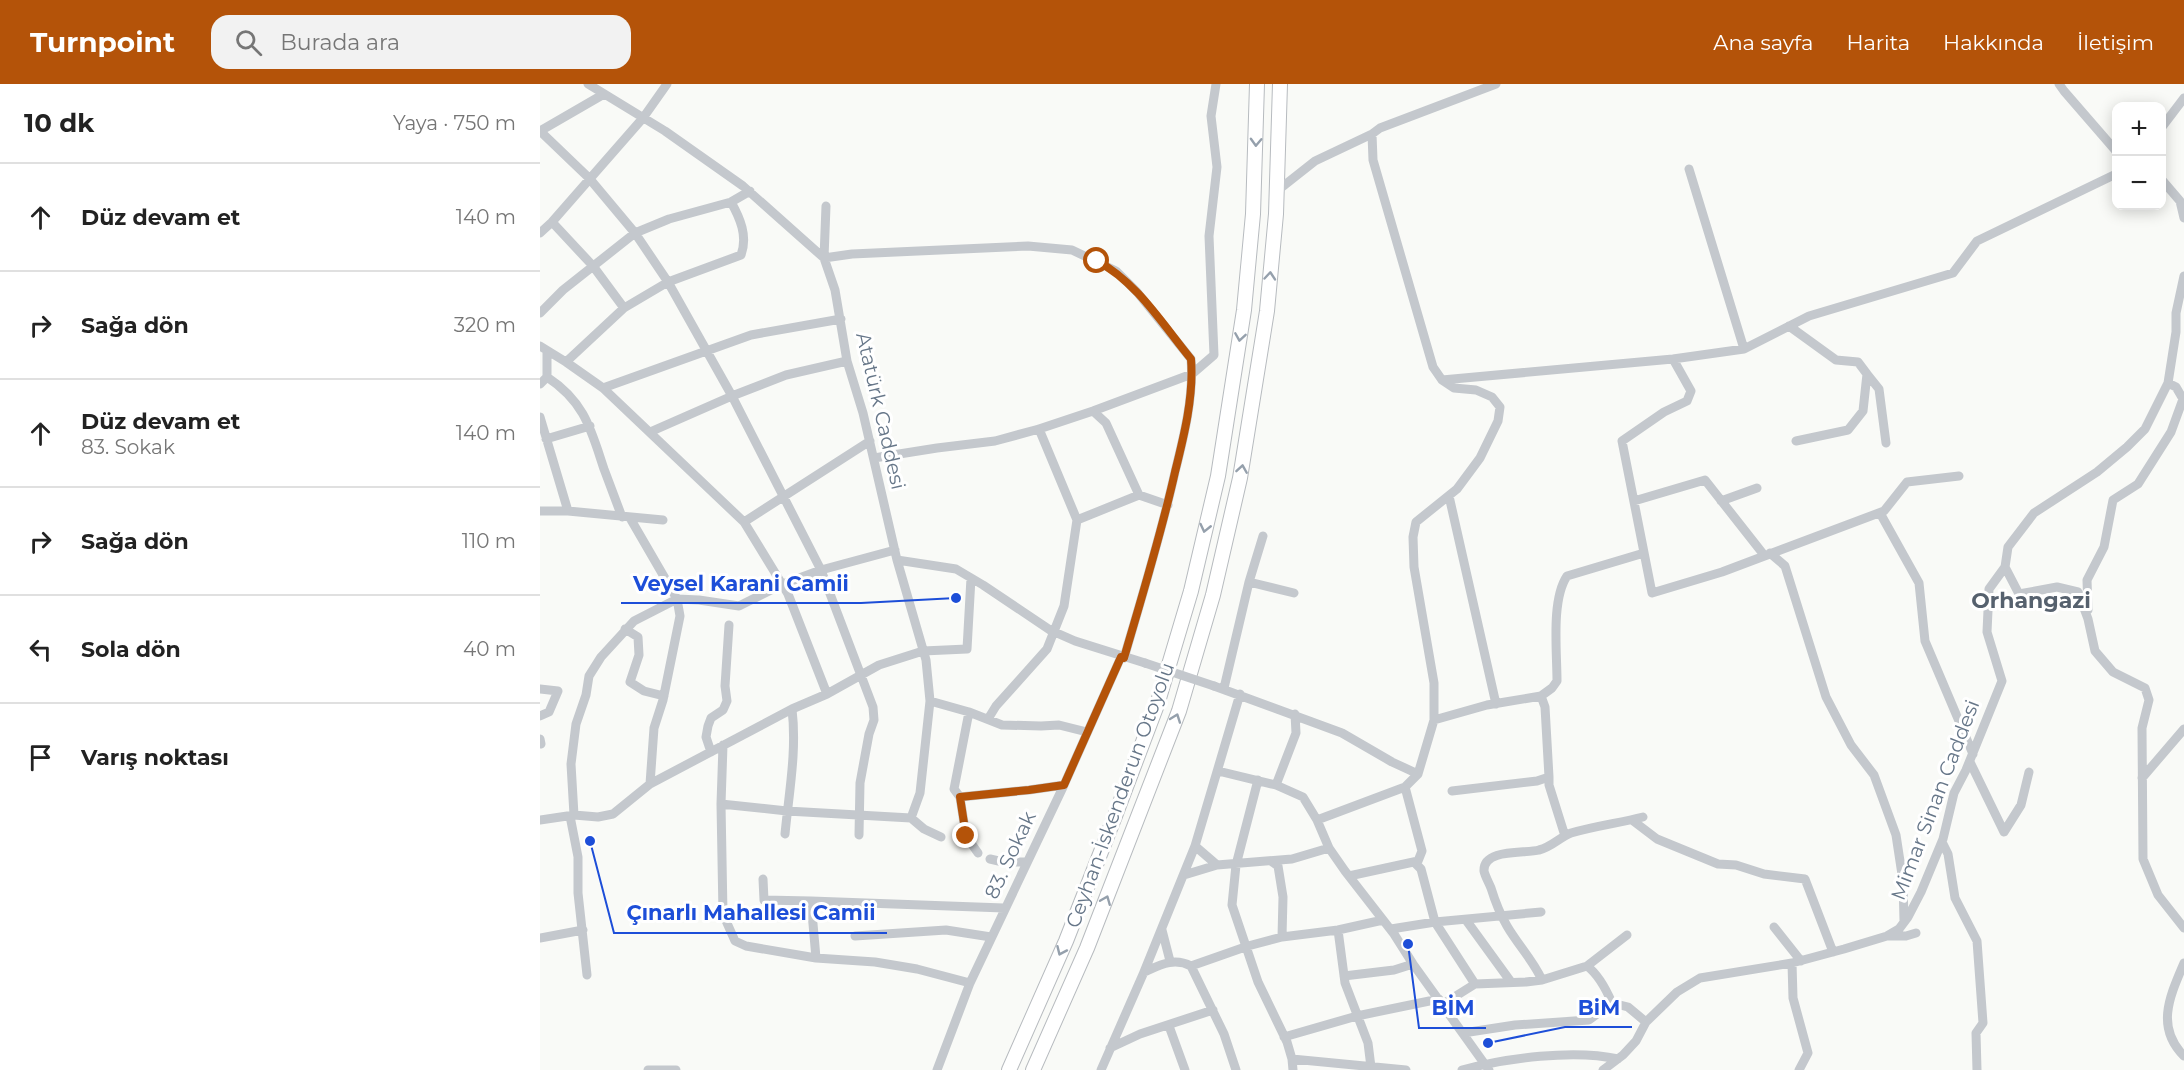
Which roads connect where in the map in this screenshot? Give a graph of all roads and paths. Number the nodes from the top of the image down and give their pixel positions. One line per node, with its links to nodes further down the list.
1 (588, 84): 8 (street, Atatürk Caddesi)
2 (667, 84): 10 (street)
3 (1216, 84): 42 (street)
4 (1257, 84): 206 (highway, Ceyhan-İskenderun Otoyolu, one-way to 206)
5 (1280, 84): 19 (highway, Ceyhan-İskenderun Otoyolu)
6 (1496, 84): 12 (street)
7 (2059, 84): 13 (street)
8 (604, 93): 10 (street, Atatürk Caddesi); 16 (street)
9 (2184, 98): 11 (street)
10 (643, 118): 16 (street); 18 (street, Atatürk Caddesi)
11 (2166, 122)
12 (1372, 134): 19 (street); 44 (street)
13 (2112, 144)
14 (1689, 168): 38 (street)
15 (2112, 176): 34 (street)
16 (589, 178): 23 (street); 25 (street)
17 (2166, 185): 22 (street)
18 (750, 191): 20 (street); 26 (street, Atatürk Caddesi)
19 (1277, 191): 207 (highway, Ceyhan-İskenderun Otoyolu, one-way to 19)
20 (731, 202): 25 (street); 29 (street)
21 (826, 206): 26 (street)
22 (2184, 218)
23 (552, 222): 24 (street); 27 (street)
24 (540, 233)
25 (635, 233): 27 (street); 29 (street)
26 (824, 258): 33 (street, Atatürk Caddesi); 42 (street)
27 (593, 266): 30 (street); 32 (street)
28 (2184, 276): 31 (street, Mimar Sinan Caddesi)
29 (668, 282): 30 (street); 37 (street)
30 (624, 308): 41 (street)
31 (2180, 311): 35 (street, Mimar Sinan Caddesi)
32 (540, 313)
33 (841, 318): 37 (street); 40 (street, Atatürk Caddesi)
34 (1789, 326): 38 (street); 43 (street)
35 (2180, 336): 46 (street, Mimar Sinan Caddesi)
36 (543, 349): 41 (street); 45 (street)
37 (706, 349): 47 (street); 48 (street)
38 (1744, 350): 39 (street)
39 (1673, 359): 44 (street); 64 (street)
40 (847, 361): 48 (street); 55 (street, Atatürk Caddesi)
41 (566, 362): 47 (street)
42 (1192, 374): 49 (street); 66 (street, 83. Sokak)
43 (1867, 374): 56 (street); 57 (street)
44 (1442, 380): 63 (street)
45 (544, 381): 51 (street)
46 (2169, 382): 79 (street, Mimar Sinan Caddesi); 86 (street)
47 (603, 388): 53 (street)
48 (732, 396): 53 (street); 61 (street)
49 (1093, 411): 52 (street); 62 (street)
50 (540, 417): 54 (street)
51 (590, 426): 54 (street); 70 (street)
52 (1039, 429): 58 (street); 72 (street)
53 (650, 432): 73 (street)
54 (546, 439): 68 (street)
55 (870, 441): 58 (street, Atatürk Caddesi); 61 (street)
56 (1796, 441)
57 (1886, 443)
58 (874, 458): 75 (street, Atatürk Caddesi)
59 (1959, 476): 69 (street)
60 (1757, 488): 65 (street)
61 (783, 495): 73 (street); 80 (street)
62 (1139, 495): 66 (street); 72 (street)
63 (1449, 496): 100 (street); 106 (street)
64 (1634, 501): 65 (street); 76 (street)
65 (1721, 501): 77 (street)
66 (1168, 505): 91 (street, 83. Sokak)
67 (540, 511): 68 (street)
68 (568, 511): 70 (street)
69 (1880, 513): 77 (street); 111 (street)
70 (626, 517): 71 (street); 85 (street)
71 (663, 520)
72 (1077, 520): 89 (street)
73 (744, 522): 83 (street)
74 (1263, 536): 82 (street)
75 (895, 550): 78 (street, Atatürk Caddesi); 80 (street)
76 (1644, 553): 77 (street); 98 (street)
77 (1767, 554): 157 (street)
78 (897, 560): 81 (street); 90 (street, Atatürk Caddesi)
79 (2005, 567): 86 (street); 111 (street, Mimar Sinan Caddesi)
80 (821, 570): 83 (street); 92 (street)
81 (971, 578): 89 (street); 90 (street)
82 (1249, 582): 84 (street); 93 (street)
83 (783, 584): 85 (street); 95 (street)
84 (1294, 593)
85 (677, 599): 88 (street); 97 (street)
86 (2088, 619): 116 (street)
87 (729, 625): 110 (street)
88 (626, 629): 97 (street); 127 (street)
89 (1055, 632): 91 (street); 105 (street)
90 (923, 651): 92 (street); 99 (street, Atatürk Caddesi)
91 (1122, 657): 93 (street, bridge); 108 (street, 83. Sokak)
92 (860, 677): 95 (street); 126 (street)
93 (1219, 687): 96 (street)
94 (540, 689): 104 (street)
95 (827, 694): 101 (street)
96 (1240, 694): 103 (street); 112 (street)
97 (664, 696): 118 (street)
98 (1541, 696): 100 (street); 115 (street)
99 (930, 701): 102 (street); 128 (street, Atatürk Caddesi)
100 (1496, 704): 106 (street)
101 (792, 709): 109 (street); 125 (street)
102 (969, 712): 105 (street); 123 (street)
103 (1295, 714): 114 (street); 120 (street)
104 (540, 716)
105 (988, 719): 108 (street)
106 (1434, 720): 114 (street)
107 (2184, 729): 116 (street)
108 (1088, 732): 119 (street, 83. Sokak)
109 (723, 746): 110 (street); 124 (street)
110 (711, 752): 118 (street)
111 (1972, 758): 113 (street); 137 (street, Mimar Sinan Caddesi)
112 (1218, 771): 117 (street); 138 (street)
113 (2029, 772)
114 (1418, 774): 121 (street)
115 (1549, 777): 122 (street); 136 (street)
116 (2142, 778): 159 (street)
117 (1257, 780): 120 (street); 146 (street)
118 (650, 784): 127 (street)
119 (1064, 785): 123 (street); 143 (street, 83. Sokak)
120 (1276, 785): 131 (street)
121 (1405, 787): 131 (street); 144 (street)
122 (1452, 791)
123 (960, 797): 140 (street)
124 (721, 804): 125 (street); 173 (street)
125 (787, 811): 126 (street); 133 (street)
126 (860, 815): 128 (street); 134 (street)
127 (572, 816): 130 (street); 161 (street)
128 (911, 818): 135 (street)
129 (1643, 818): 132 (street)
130 (540, 820)
131 (1317, 820): 139 (street)
132 (1632, 820): 136 (street); 172 (street)
133 (785, 834)
134 (859, 835)
135 (941, 837)
136 (1565, 837): 153 (street)
137 (1942, 842): 157 (street, Mimar Sinan Caddesi); 216 (street)
138 (1195, 846): 145 (street); 147 (street)
139 (1329, 848): 142 (street); 148 (street)
140 (978, 854)
141 (990, 860): 143 (street)
142 (1271, 861): 146 (street); 169 (street)
143 (1026, 862): 151 (street, 83. Sokak)
144 (1414, 862): 148 (street); 156 (street)
145 (1217, 865): 146 (street); 147 (street)
146 (1236, 865): 171 (street)
147 (1184, 875): 162 (street)
148 (1348, 876): 154 (street)
149 (763, 879): 150 (street)
150 (811, 901): 151 (street); 173 (street)
151 (1004, 908): 168 (street, 83. Sokak)
152 (1541, 912): 153 (street)
153 (1501, 915): 155 (street); 183 (street)
154 (1383, 920): 160 (street); 163 (street)
155 (1466, 920): 156 (street); 184 (street)
156 (1435, 922): 160 (street); 186 (street)
157 (1904, 922): 167 (street, Mimar Sinan Caddesi)
158 (1774, 927): 175 (street)
159 (2184, 928)
160 (1391, 929): 177 (street)
161 (583, 930): 170 (street); 181 (street)
162 (1162, 930): 174 (street); 180 (street)
163 (1338, 930): 169 (street); 182 (street)
164 (1916, 933): 167 (street)
165 (1627, 935): 179 (street)
166 (855, 936): 168 (street)
167 (1887, 936): 172 (street, Mimar Sinan Caddesi)
168 (991, 937): 185 (street, 83. Sokak)
169 (1282, 937): 171 (street)
170 (540, 938)
171 (1248, 946): 178 (street); 196 (street)
172 (1833, 952): 175 (street, Mimar Sinan Caddesi)
173 (816, 958): 185 (street)
174 (1170, 961): 178 (street); 180 (street)
175 (1796, 962): 192 (street, Mimar Sinan Caddesi); 215 (street)
176 (2184, 963): 198 (street)
177 (1413, 964): 182 (street); 187 (street)
178 (1191, 966): 189 (street)
179 (1587, 966): 183 (street); 188 (street)
180 (1144, 972): 191 (street)
181 (587, 975)
182 (1344, 976): 190 (street)
183 (1542, 980): 184 (street)
184 (1511, 982): 186 (street)
185 (970, 983): 205 (street, 83. Sokak)
186 (1475, 984): 187 (street)
187 (1441, 1001): 190 (street); 194 (street)
188 (1612, 1003): 192 (street); 194 (street)
189 (1213, 1010): 193 (street); 210 (street)
190 (1357, 1016): 196 (street); 201 (street)
191 (1121, 1022): 195 (street); 197 (street)
192 (1646, 1022): 200 (street, Mimar Sinan Caddesi)
193 (1169, 1026): 195 (street); 209 (street)
194 (1463, 1033): 202 (street)
195 (1140, 1035): 197 (street)
196 (1284, 1037): 199 (street)
197 (1110, 1048): 208 (street)
198 (2184, 1056)
199 (1292, 1059): 201 (street); 211 (street)
200 (1618, 1059): 202 (street); 214 (street, Mimar Sinan Caddesi)
201 (1371, 1067): 212 (street)
202 (1487, 1067): 213 (street)
203 (648, 1070): 204 (street)
204 (676, 1070)
205 (937, 1070)
206 (1009, 1070)
207 (1033, 1070)
208 (1101, 1070)
209 (1185, 1070)
210 (1236, 1070)
211 (1293, 1070)
212 (1406, 1070)
213 (1462, 1070)
214 (1603, 1070)
215 (1799, 1070)
216 (1977, 1070)

